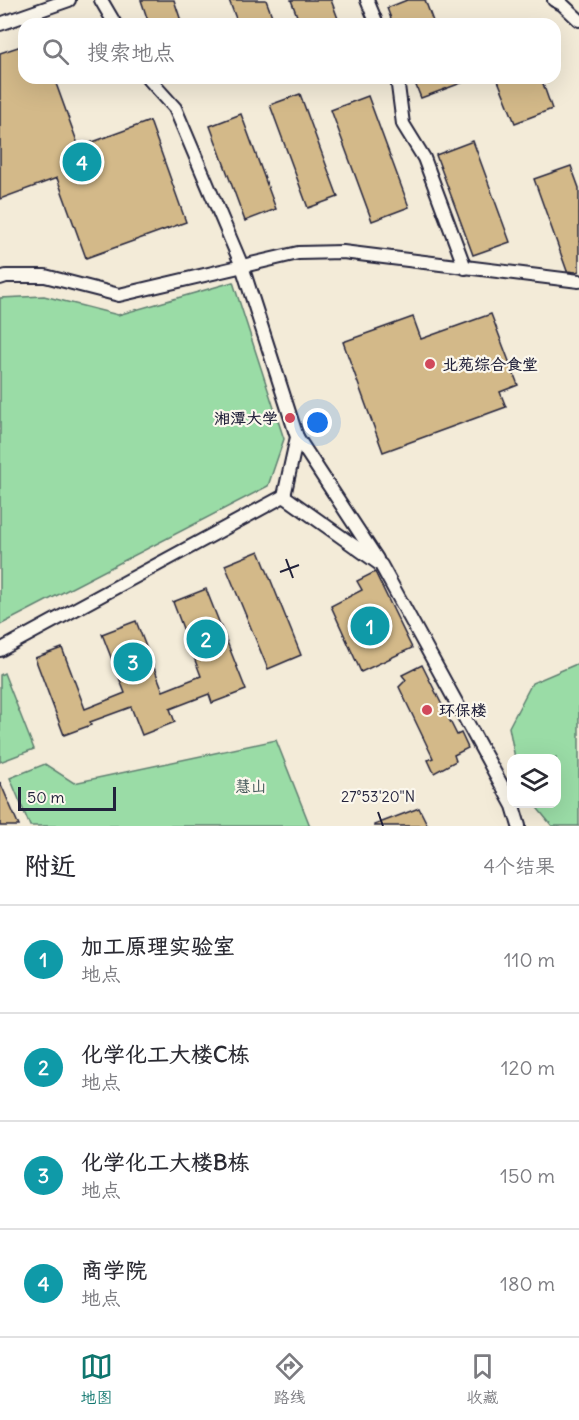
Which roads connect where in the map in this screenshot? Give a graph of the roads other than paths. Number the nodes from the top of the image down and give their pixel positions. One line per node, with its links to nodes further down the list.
1 (69, 0): 8 (street)
2 (101, 0): 5 (street)
3 (368, 0): 6 (street)
4 (554, 0): 7 (street)
5 (112, 18)
6 (375, 18)
7 (579, 20)
8 (0, 24)
9 (153, 84): 11 (street)
10 (398, 84): 12 (street)
11 (242, 266): 12 (street); 13 (street); 15 (street)
12 (465, 268): 14 (street)
13 (0, 278)
14 (579, 281)
15 (297, 437): 16 (street); 17 (street)
16 (284, 496): 17 (street); 18 (street)
17 (381, 565): 19 (street)
18 (0, 650)
19 (519, 826)

